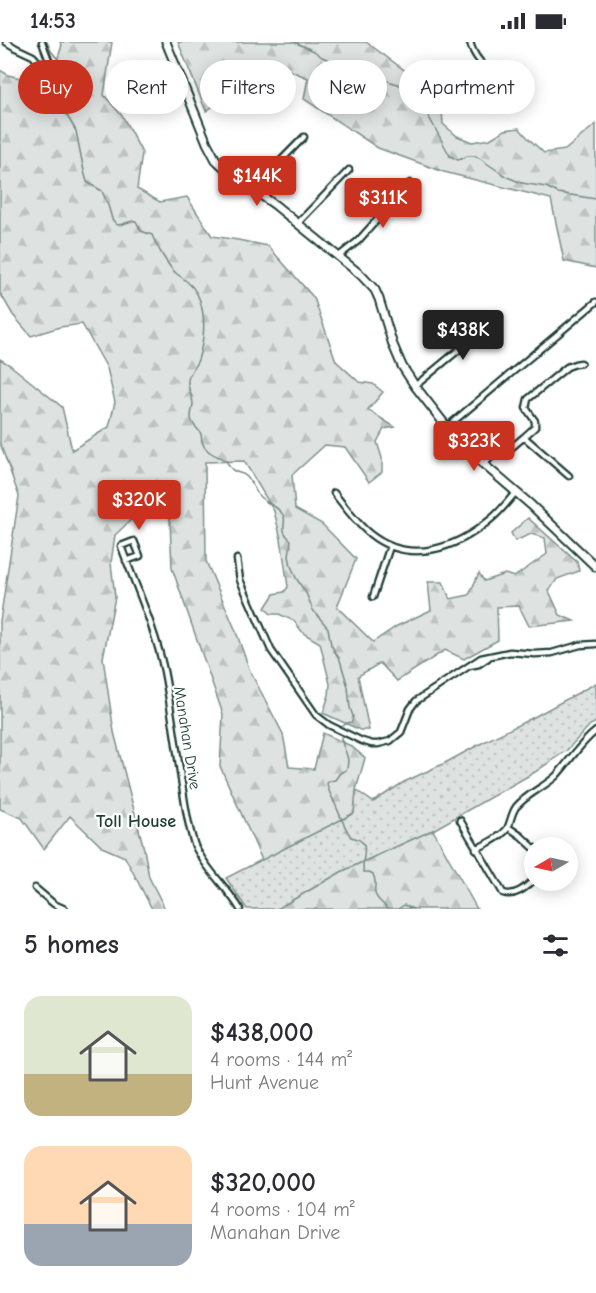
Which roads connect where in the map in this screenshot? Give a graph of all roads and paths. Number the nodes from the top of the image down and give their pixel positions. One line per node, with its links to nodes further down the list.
1 (6, 42): 2 (street)
2 (42, 42)
3 (166, 42): 9 (street)
4 (470, 42): 5 (street)
5 (478, 60)
6 (304, 137): 9 (street)
7 (349, 170): 10 (street)
8 (410, 183): 11 (street)
9 (253, 189): 10 (street)
10 (298, 223): 11 (street)
11 (339, 256): 15 (street)
12 (596, 302): 16 (street)
13 (496, 319): 15 (street)
14 (581, 363): 17 (street)
15 (415, 386): 16 (street)
16 (447, 428): 18 (street)
17 (524, 437): 18 (street); 19 (street)
18 (484, 464): 20 (street)
19 (569, 476)
20 (516, 492): 22 (street); 25 (street)
21 (334, 493): 22 (street)
22 (390, 546): 26 (street)
23 (237, 559): 27 (street)
24 (126, 561): 24 (street); 36 (street, Manahan Drive)
25 (596, 567)
26 (373, 597)
27 (596, 644)
28 (596, 731): 30 (street)
29 (460, 820): 32 (street)
30 (508, 827): 31 (street); 32 (street)
31 (524, 839)
32 (476, 849): 33 (street)
33 (524, 887)
34 (34, 888): 35 (street)
35 (65, 909)
36 (240, 909)

